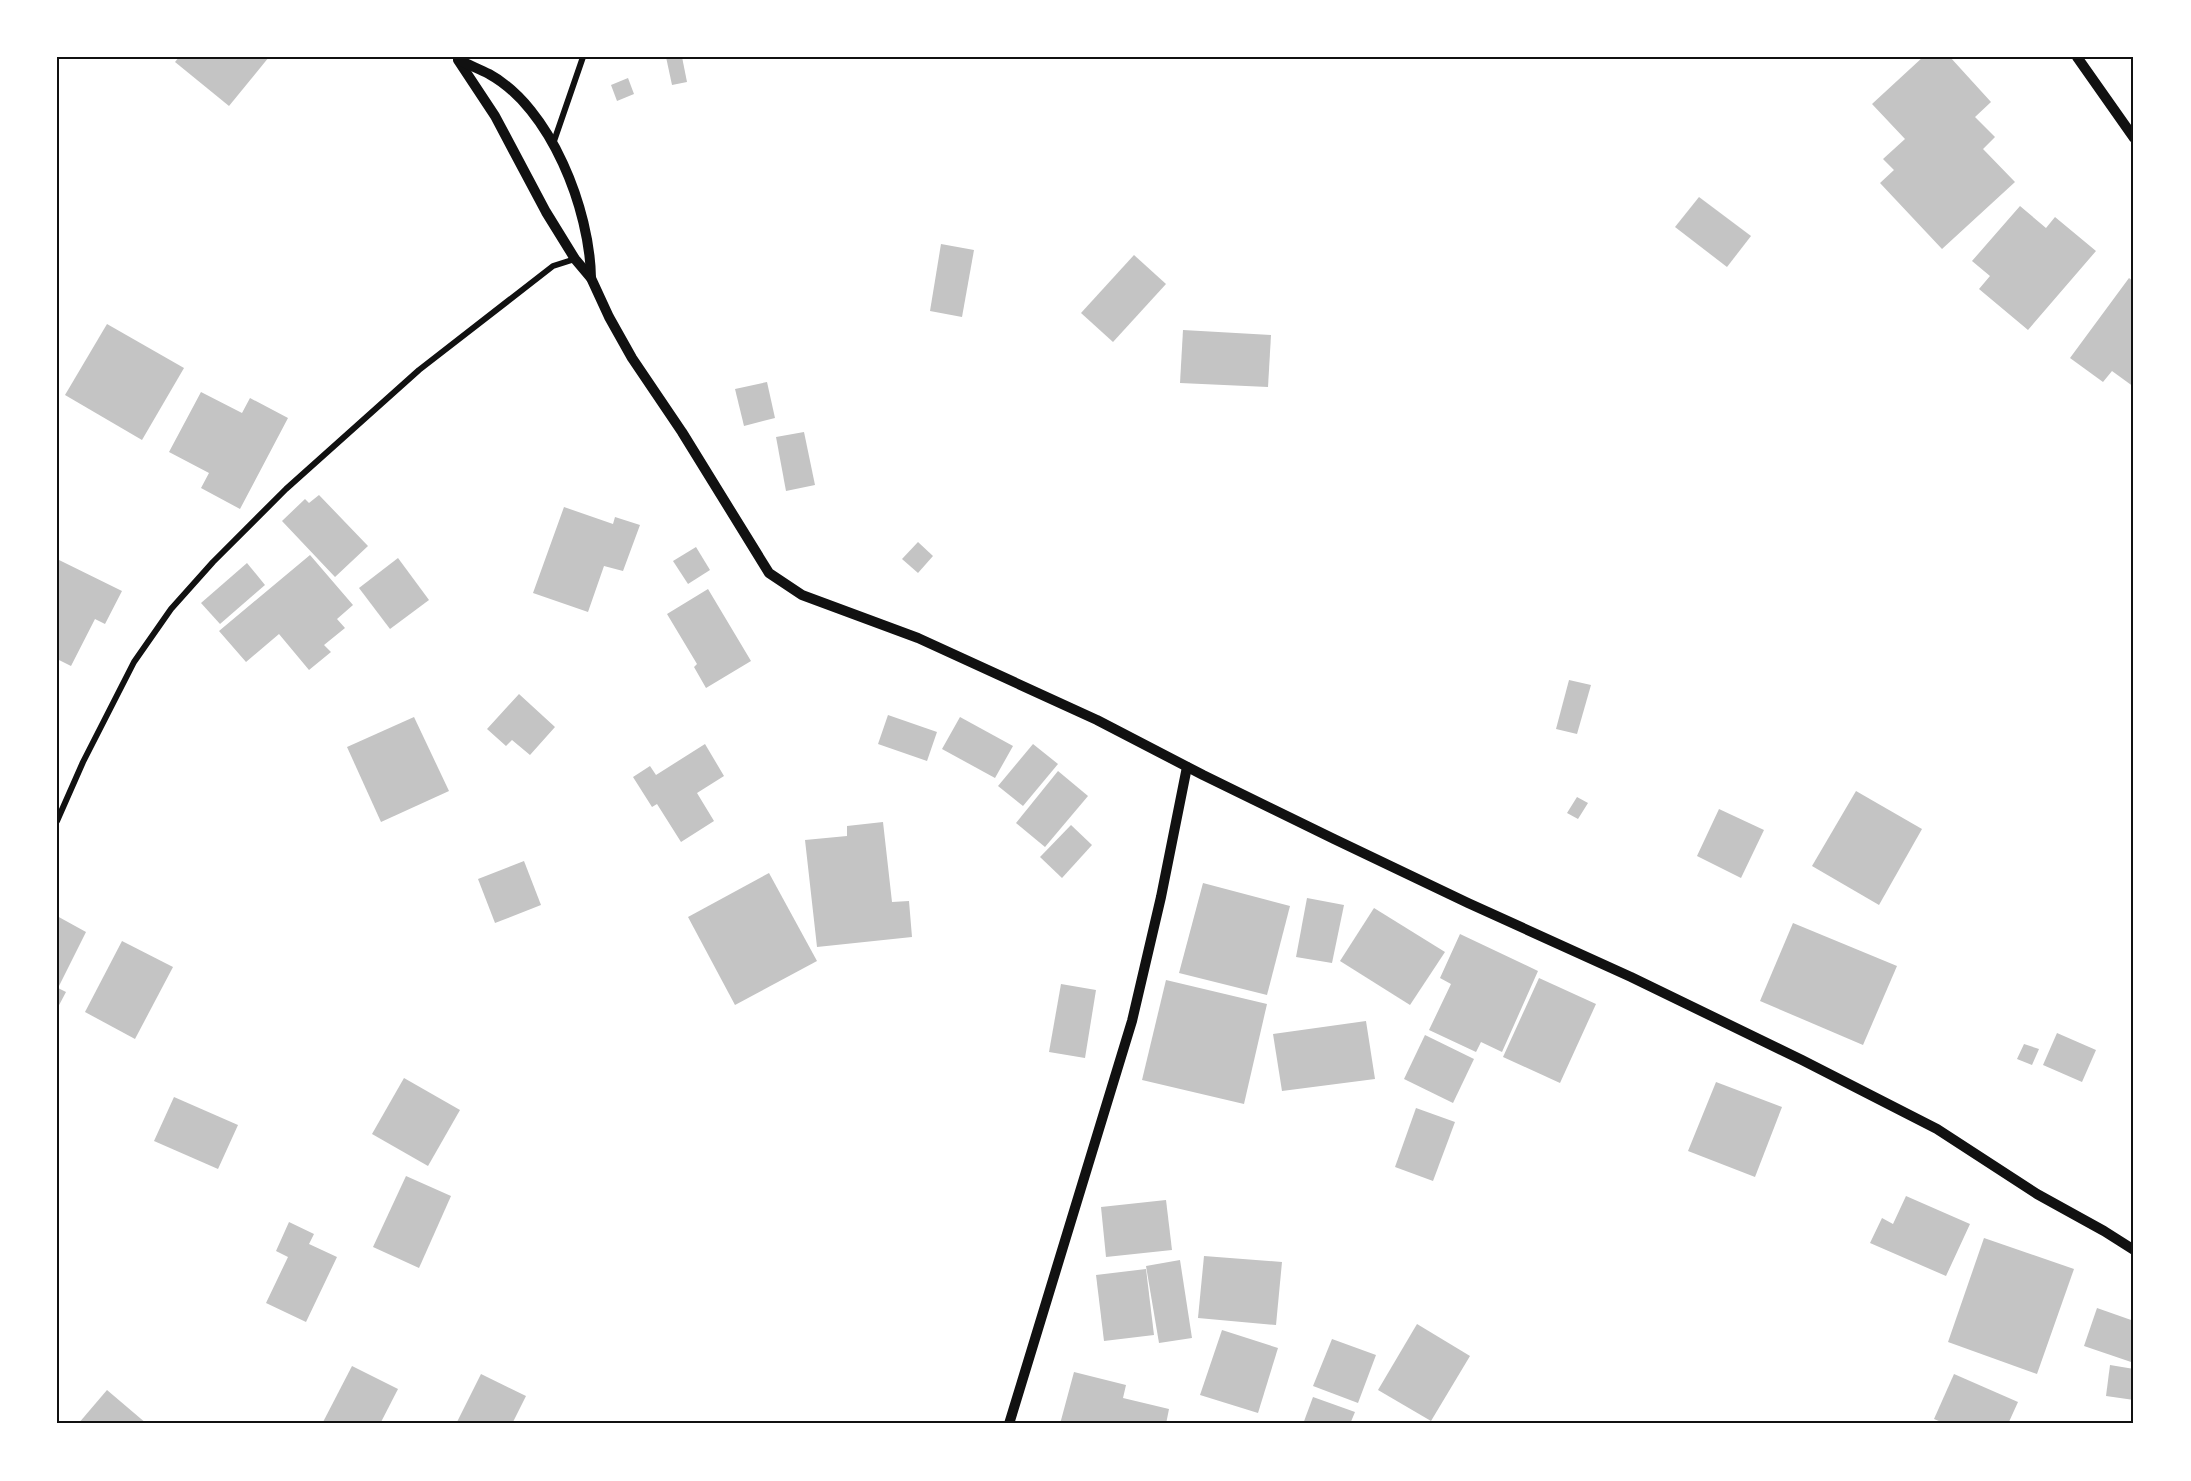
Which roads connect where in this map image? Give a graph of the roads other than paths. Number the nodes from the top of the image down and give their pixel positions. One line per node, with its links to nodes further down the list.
1 (583, 57): 5 (street)
2 (2077, 57): 4 (street)
3 (456, 58): 5 (street); 6 (street)
4 (2134, 138)
5 (553, 144): 7 (street)
6 (575, 259): 7 (street); 9 (street)
7 (591, 278): 8 (street)
8 (1186, 767): 10 (street); 11 (street)
9 (57, 820)
10 (2134, 1250)
11 (1009, 1424)

